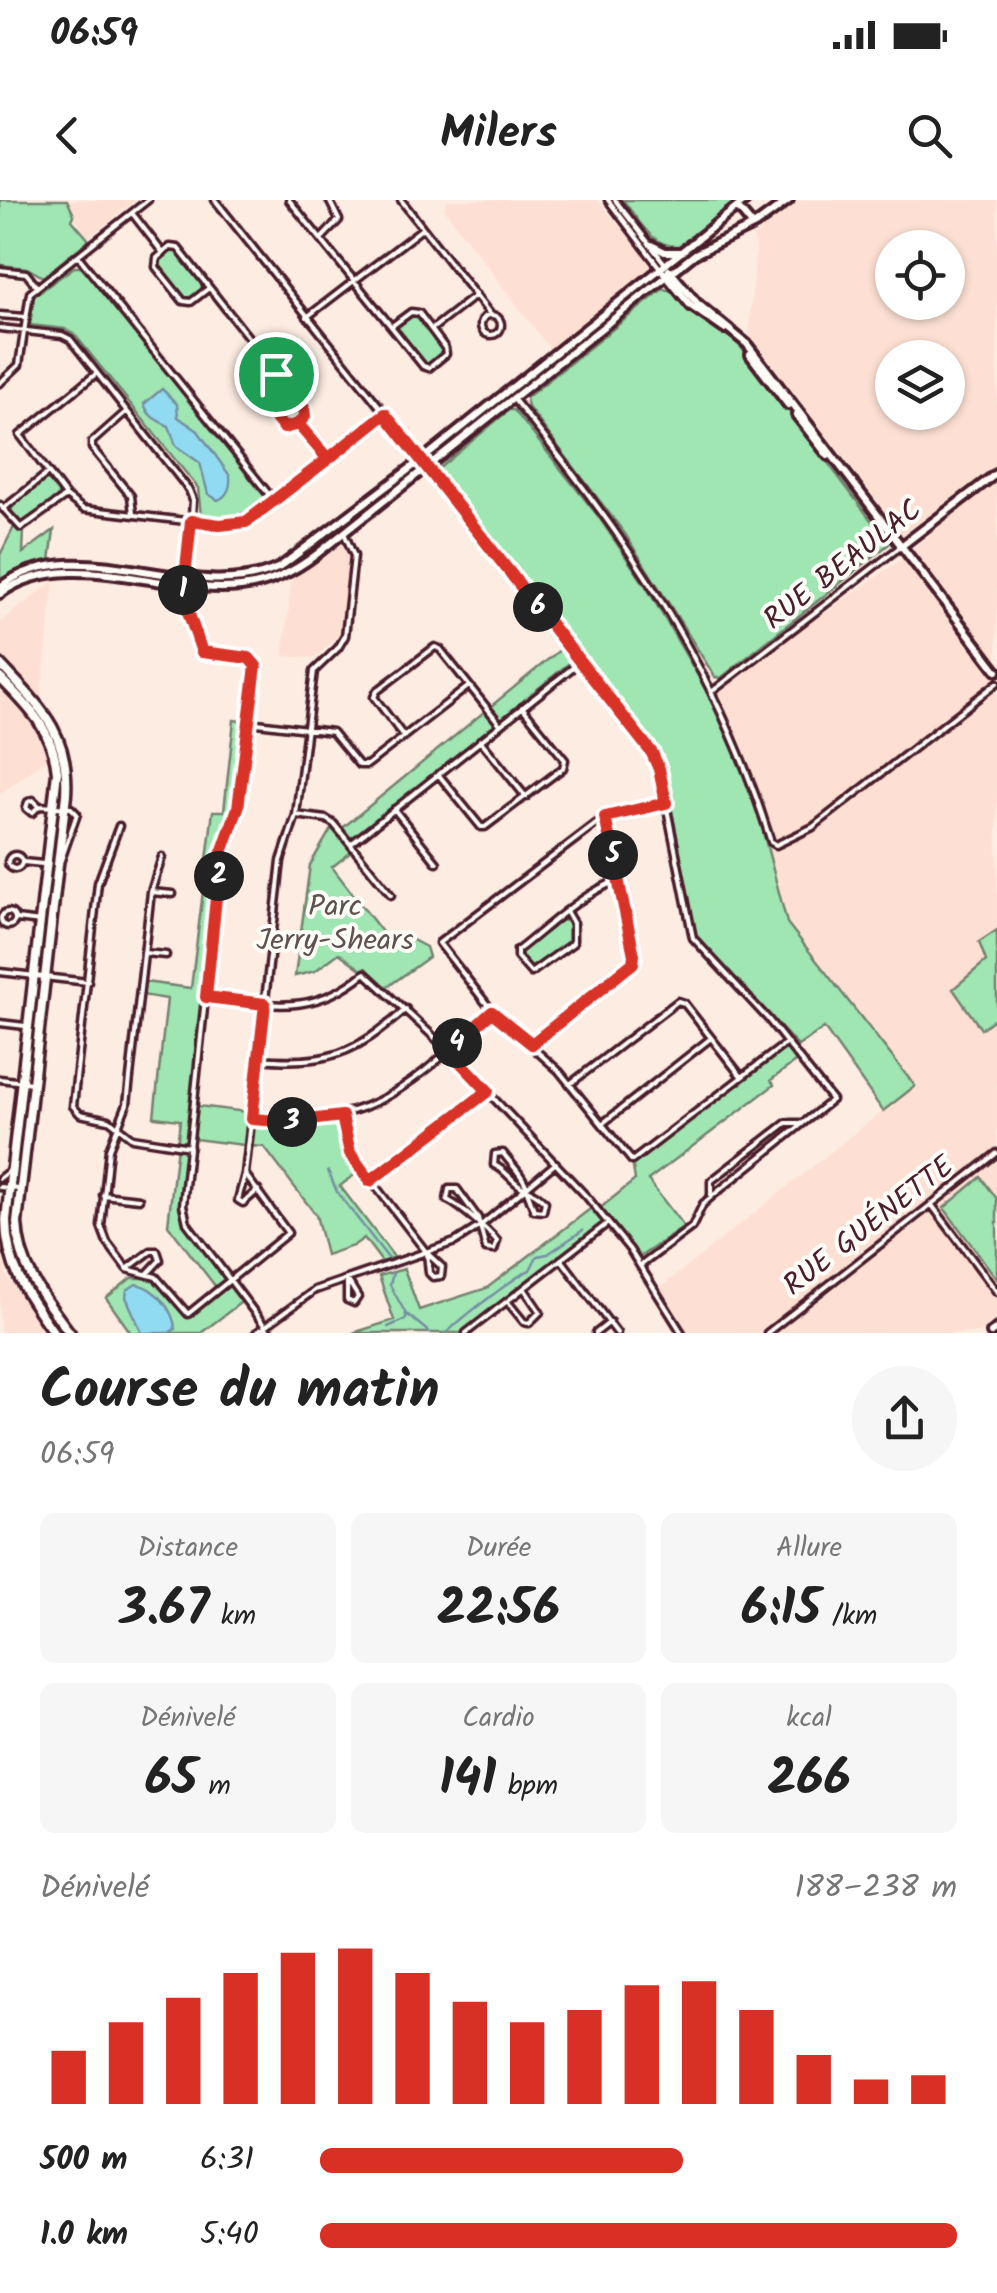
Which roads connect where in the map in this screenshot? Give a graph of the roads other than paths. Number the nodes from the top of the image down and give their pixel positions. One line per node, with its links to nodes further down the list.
1 (148, 200): 11 (street)
2 (215, 200): 27 (street)
3 (289, 200): 14 (street)
4 (328, 200): 14 (street)
5 (400, 200): 13 (street)
6 (608, 200): 20 (street)
7 (616, 200): 15 (street)
8 (746, 200): 10 (main road)
9 (789, 200): 12 (main road)
10 (738, 208): 12 (main road); 17 (main road)
11 (132, 212): 16 (street); 18 (street)
12 (753, 226): 20 (main road)
13 (423, 228): 21 (street); 24 (street)
14 (321, 238): 21 (street)
15 (650, 245): 17 (main road); 20 (street)
16 (163, 252): 23 (street); 23 (street)
17 (682, 252): 20 (main road)
18 (78, 256): 22 (street); 45 (street)
19 (0, 270): 22 (street)
20 (666, 270): 36 (main road); 50 (main road)
21 (355, 281): 27 (street); 29 (street)
22 (37, 287): 28 (street)
23 (208, 288): 34 (street)
24 (476, 296): 25 (street); 31 (street)
25 (490, 314): 25 (street)
26 (0, 315): 28 (street)
27 (308, 317): 38 (street)
28 (25, 318): 32 (street)
29 (392, 326): 31 (street); 31 (street)
30 (0, 328): 32 (street)
31 (432, 329)
32 (23, 331): 33 (street); 35 (street)
33 (96, 372): 37 (street); 42 (street)
34 (276, 374): 39 (street); 39 (street)
35 (0, 383)
36 (510, 395): 41 (main road); 59 (street)
37 (127, 411): 47 (street); 48 (street)
38 (385, 414): 40 (street); 41 (street)
39 (298, 424): 40 (street)
40 (328, 459): 45 (street)
41 (424, 463): 49 (main road); 51 (main road); 53 (street)
42 (48, 473): 44 (street); 46 (street)
43 (996, 474): 50 (main road, RUE BEAULAC)
44 (66, 496): 46 (street); 47 (street)
45 (274, 502): 48 (street)
46 (1, 507)
47 (133, 514): 48 (street)
48 (191, 521): 51 (street)
49 (344, 532): 51 (main road); 63 (street)
50 (900, 546): 55 (main road); 59 (street, RUE BEAULAC)
51 (184, 580): 52 (main road); 61 (street)
52 (0, 590)
53 (581, 661): 60 (street); 68 (street)
54 (0, 664): 70 (main road)
55 (997, 671)
56 (0, 678): 70 (main road)
57 (997, 683): 59 (street)
58 (469, 686): 62 (street); 64 (street); 64 (street)
59 (714, 690)
60 (522, 707): 62 (street); 67 (street)
61 (249, 722): 63 (street); 92 (street)
62 (500, 724): 65 (street)
63 (308, 729): 64 (street); 72 (street)
64 (404, 737)
65 (480, 740): 66 (street); 67 (street)
66 (438, 774): 67 (street); 71 (street)
67 (526, 797)
68 (666, 803): 73 (street); 100 (street)
69 (38, 806): 70 (street)
70 (60, 807): 79 (main road); 79 (street)
71 (394, 809): 75 (street); 78 (street)
72 (296, 815): 75 (street); 93 (street)
73 (605, 817): 80 (street); 95 (street)
74 (119, 826): 91 (street)
75 (351, 844): 83 (street)
76 (162, 857): 81 (street)
77 (22, 862): 79 (street)
78 (437, 862)
79 (53, 867): 86 (main road); 90 (main road)
80 (618, 880): 84 (street); 99 (street)
81 (151, 892): 82 (street); 87 (street)
82 (173, 894)
83 (391, 895)
84 (567, 913): 84 (street)
85 (15, 919): 86 (street)
86 (41, 922): 90 (main road)
87 (144, 952): 88 (street); 112 (street)
88 (166, 955)
89 (0, 972): 90 (street)
90 (40, 977): 91 (street); 97 (main road); 105 (main road)
91 (88, 982): 112 (street)
92 (206, 997): 93 (street); 113 (street)
93 (265, 1004): 94 (street); 102 (street)
94 (406, 1009): 101 (street); 102 (street)
95 (492, 1012): 99 (street); 101 (street)
96 (0, 1023): 97 (street)
97 (29, 1026): 105 (main road)
98 (711, 1038): 103 (street); 106 (street); 110 (street)
99 (532, 1044): 106 (street)
100 (786, 1044): 103 (street); 111 (street)
101 (449, 1050): 107 (street); 108 (street)
102 (259, 1059): 109 (street)
103 (742, 1077): 110 (street)
104 (0, 1078): 105 (street)
105 (27, 1082): 116 (main road); 122 (main road)
106 (570, 1084): 110 (street)
107 (488, 1091): 115 (street); 119 (street)
108 (342, 1116): 109 (street); 119 (street)
109 (252, 1119): 117 (street)
110 (602, 1124)
111 (802, 1124): 125 (street); 125 (street)
112 (116, 1128): 113 (street); 124 (street)
113 (190, 1147): 135 (street)
114 (997, 1153): 127 (street, RUE GUÉNETTE)
115 (556, 1164): 121 (street); 128 (street)
116 (12, 1167): 118 (street); 120 (main road)
117 (246, 1174): 123 (street); 123 (street)
118 (0, 1178)
119 (370, 1181): 130 (street)
120 (4, 1188): 122 (street); 142 (main road)
121 (526, 1189): 121 (street); 121 (street); 129 (street)
122 (20, 1190): 143 (main road)
123 (258, 1190): 135 (street)
124 (103, 1195): 126 (street); 133 (street)
125 (711, 1197): 132 (street)
126 (139, 1199)
127 (931, 1204): 137 (street); 150 (street, RUE GUÉNETTE)
128 (608, 1223): 131 (street); 132 (street)
129 (480, 1226): 129 (street); 129 (street); 130 (street)
130 (427, 1254): 140 (street)
131 (561, 1259): 136 (street); 139 (street)
132 (640, 1266): 149 (street)
133 (127, 1269): 134 (street); 134 (street)
134 (147, 1274): 135 (street)
135 (230, 1282): 140 (street)
136 (523, 1288): 138 (street); 138 (street)
137 (997, 1292)
138 (507, 1301): 146 (street)
139 (610, 1322): 147 (street); 148 (street)
140 (265, 1326): 144 (street); 145 (street)
141 (997, 1328): 151 (main road)
142 (54, 1333)
143 (70, 1333)
144 (256, 1333)
145 (270, 1333)
146 (468, 1333)
147 (596, 1333)
148 (617, 1333)
149 (682, 1333)
150 (767, 1333)
151 (990, 1333)

